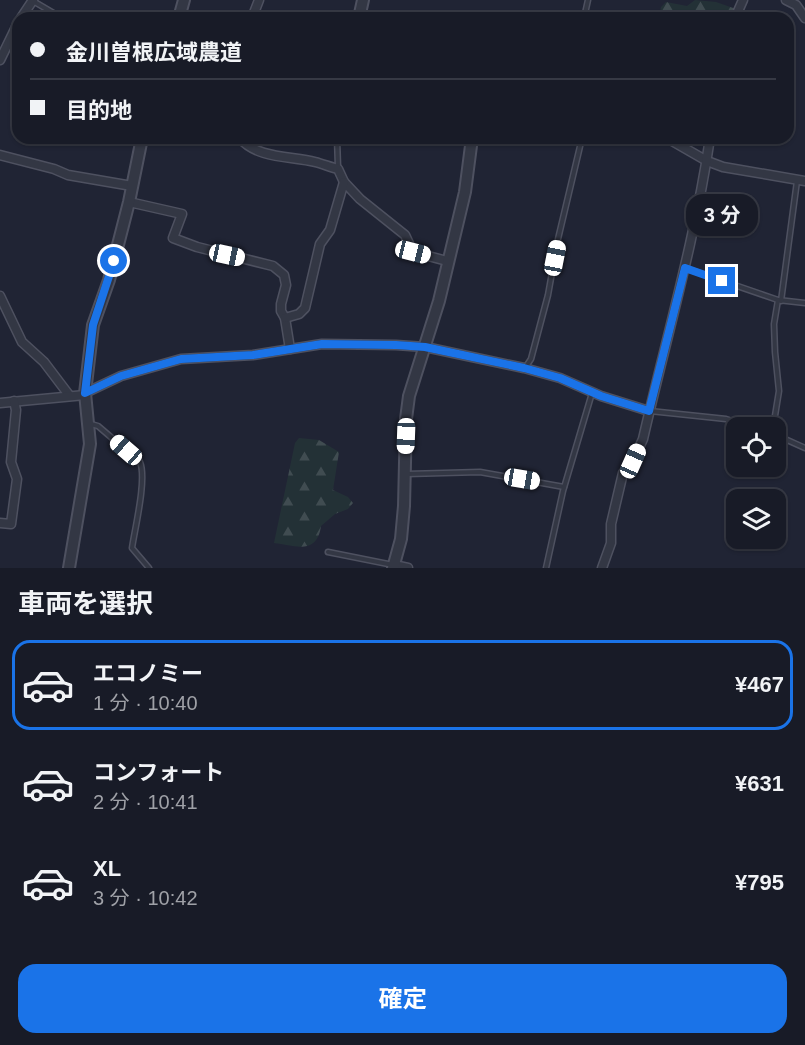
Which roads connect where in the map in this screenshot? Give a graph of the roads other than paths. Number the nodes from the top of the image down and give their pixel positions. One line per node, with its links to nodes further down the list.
1 (32, 0): 3 (lane)
2 (786, 0): 4 (street)
3 (52, 12)
4 (805, 18)
5 (12, 35): 6 (street)
6 (0, 60)
7 (141, 144): 19 (street)
8 (245, 144): 16 (street)
9 (337, 144): 16 (lane)
10 (471, 144): 21 (street)
11 (581, 144): 29 (lane)
12 (677, 144): 15 (street)
13 (709, 144): 15 (street)
14 (0, 155): 19 (street)
15 (707, 161): 17 (street); 22 (street)
16 (338, 170): 18 (street)
17 (801, 180): 24 (lane)
18 (344, 182): 21 (street); 26 (street)
19 (132, 186): 20 (street)
20 (129, 202): 26 (street); 31 (street)
21 (447, 261): 27 (street)
22 (685, 268): 24 (lane); 35 (street)
23 (0, 296): 32 (street)
24 (779, 300): 25 (lane); 36 (lane)
25 (805, 303)
26 (285, 318): 28 (street)
27 (425, 347): 28 (street); 29 (street); 41 (street)
28 (290, 349): 31 (street)
29 (524, 368): 30 (street)
30 (592, 392): 35 (street); 42 (lane)
31 (85, 394): 32 (street); 38 (street)
32 (69, 395): 33 (street)
33 (14, 401): 34 (street); 43 (street)
34 (0, 403)
35 (649, 411): 37 (lane); 46 (street)
36 (775, 417)
37 (726, 419)
38 (89, 424): 47 (street); 48 (lane)
39 (786, 439): 40 (lane)
40 (805, 448)
41 (405, 474): 42 (lane); 45 (street)
42 (564, 486): 50 (lane)
43 (0, 523)
44 (328, 552): 45 (lane)
45 (394, 567): 49 (street)
46 (604, 567)
47 (69, 568)
48 (149, 568)
49 (408, 568)
50 (546, 568)

